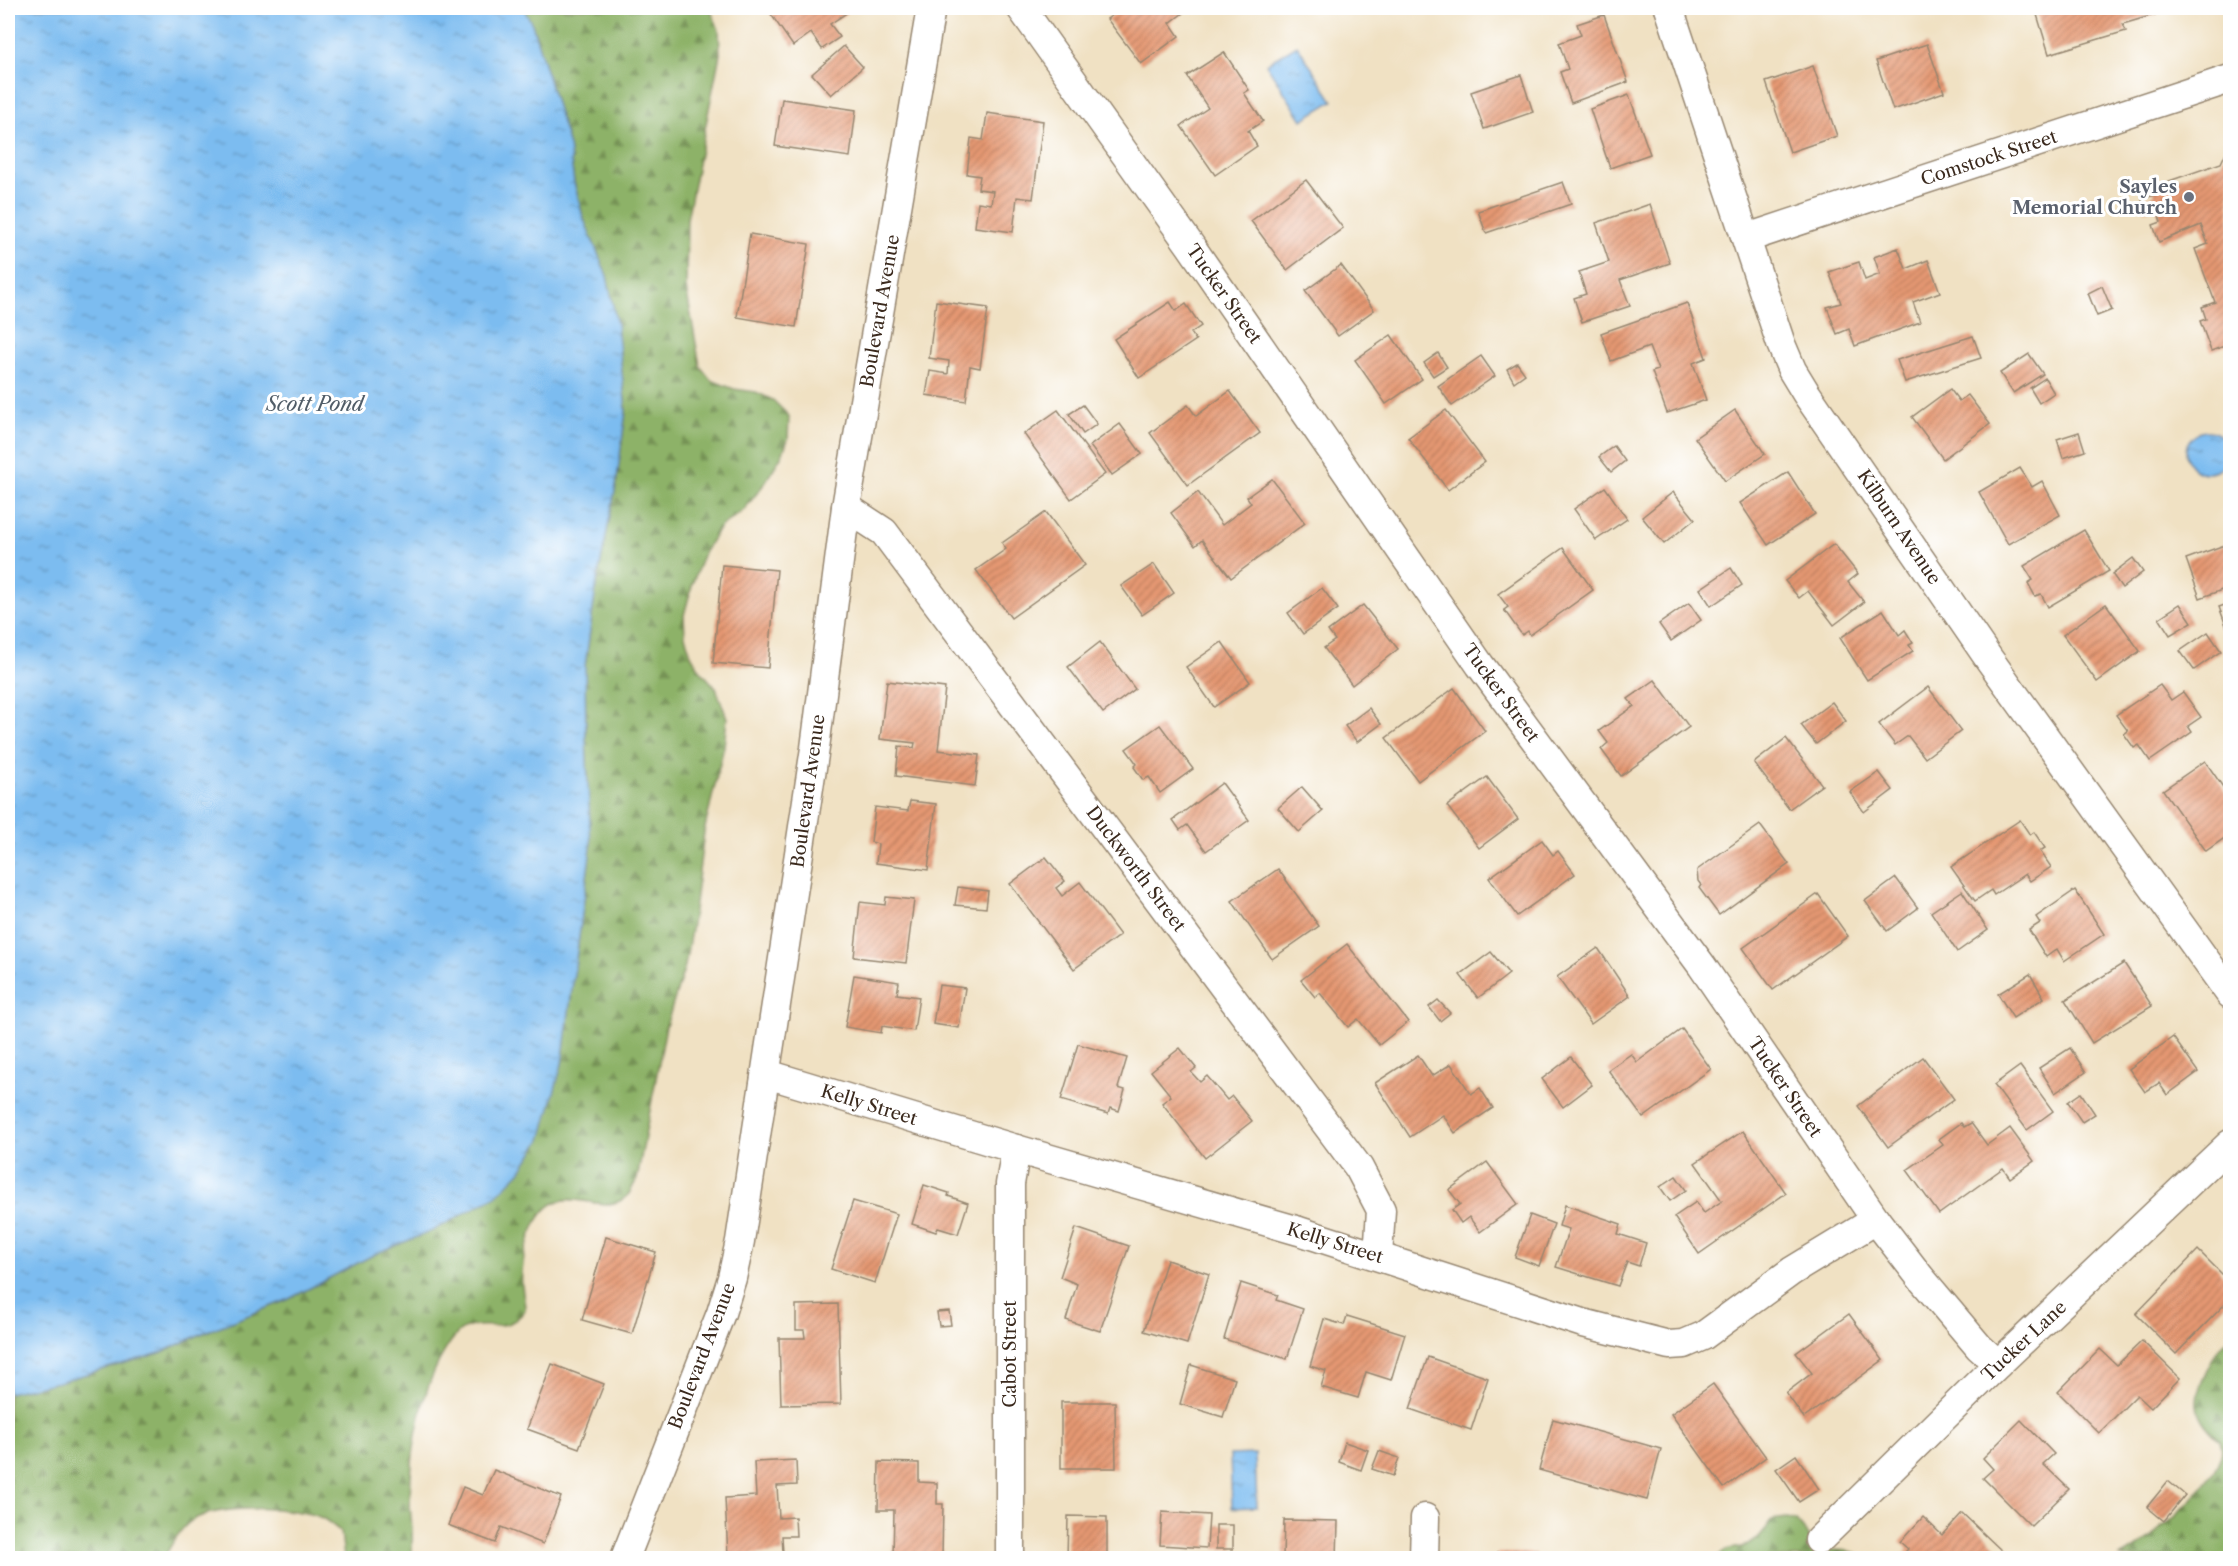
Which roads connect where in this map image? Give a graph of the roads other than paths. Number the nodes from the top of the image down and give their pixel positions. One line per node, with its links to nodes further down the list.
1 (931, 8): 6 (street, Boulevard Avenue)
2 (1021, 8): 11 (street, Tucker Street)
3 (1669, 8): 5 (street, Kilburn Avenue)
4 (2230, 79): 5 (street, Comstock Street)
5 (1747, 238): 7 (street, Kilburn Avenue)
6 (846, 507): 8 (street, Boulevard Avenue); 12 (street, Duckworth Street)
7 (2230, 994)
8 (767, 1074): 10 (street, Kelly Street); 16 (street, Boulevard Avenue)
9 (2230, 1144): 13 (street, Tucker Lane)
10 (1016, 1149): 12 (street, Kelly Street); 17 (street, Cabot Street)
11 (1876, 1220): 12 (street, Kelly Street); 13 (street, Tucker Street)
12 (1378, 1256)
13 (1998, 1364): 15 (street, Tucker Lane)
14 (1425, 1518): 18 (street)
15 (1819, 1540)
16 (625, 1558)
17 (1010, 1558)
18 (1424, 1558)

